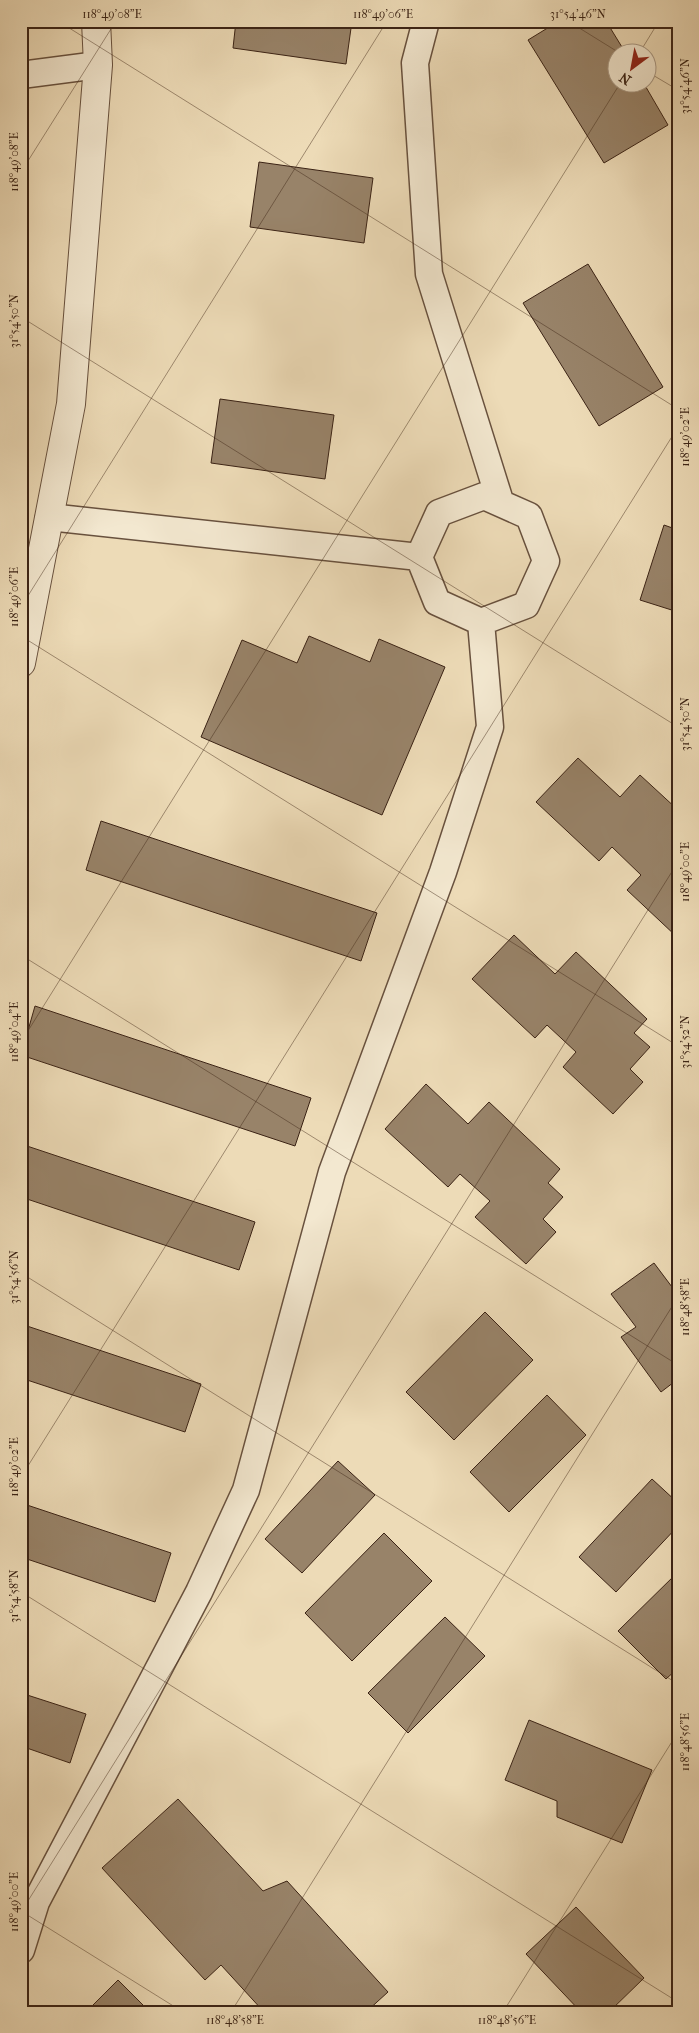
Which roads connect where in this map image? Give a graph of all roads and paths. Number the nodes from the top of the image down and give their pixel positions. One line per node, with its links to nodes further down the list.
1 (96, 21): 3 (street)
2 (426, 21): 5 (street)
3 (98, 65): 4 (street); 6 (street)
4 (21, 75)
5 (500, 502): 7 (street); 8 (street)
6 (49, 517): 7 (street); 9 (street)
7 (419, 557): 8 (street)
8 (481, 622): 10 (street)
9 (21, 663)
10 (21, 1950)

